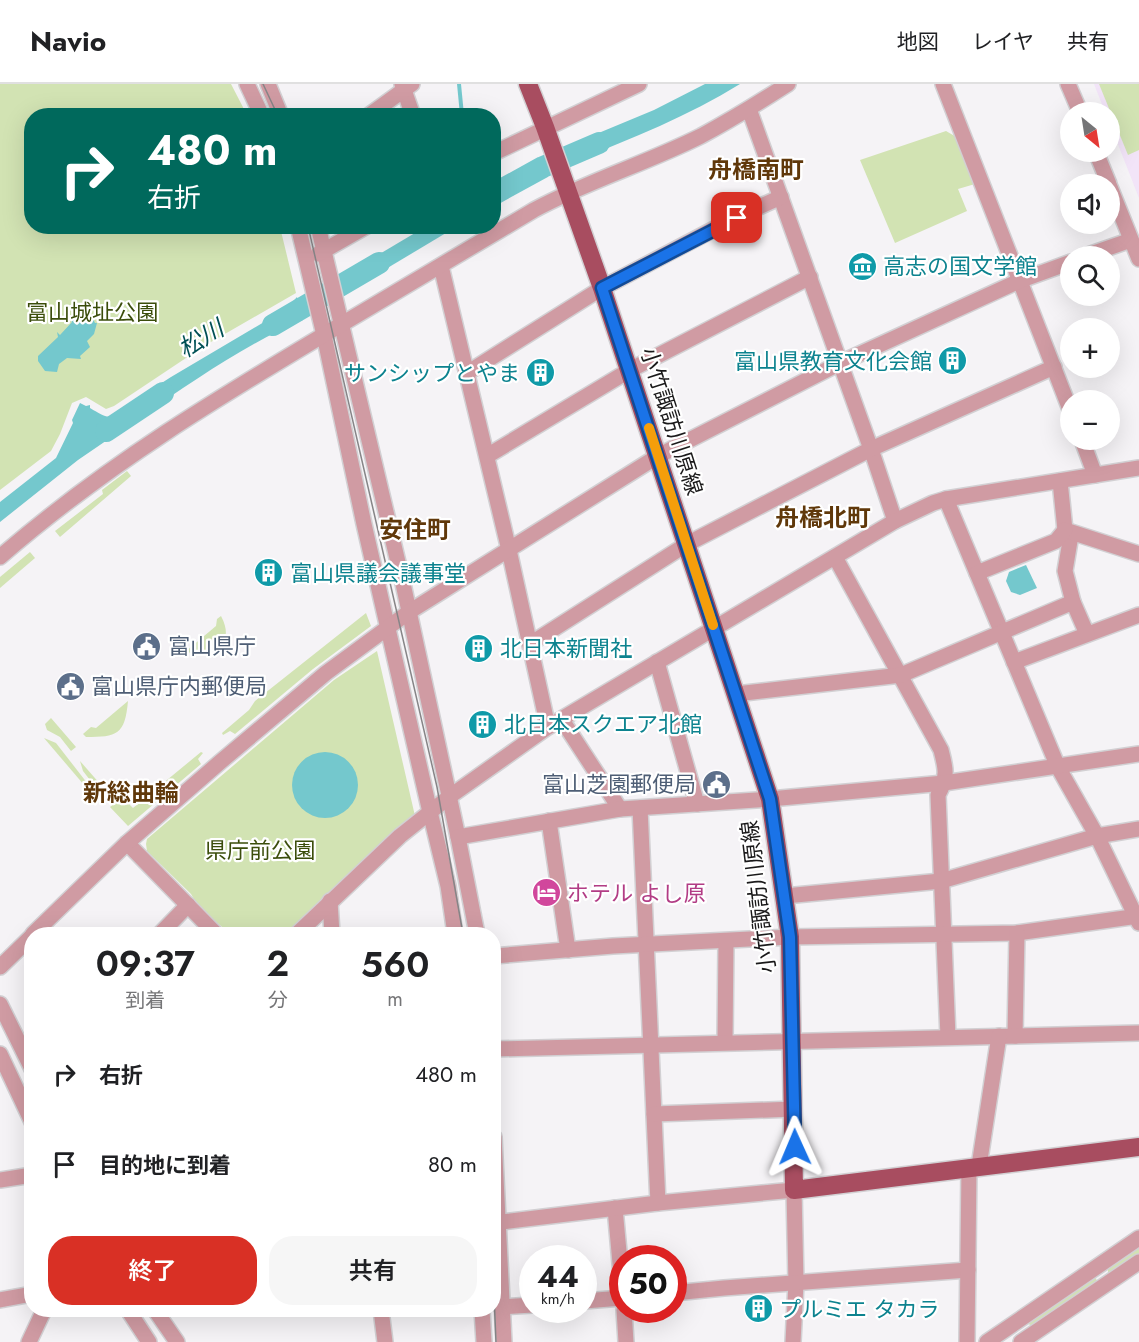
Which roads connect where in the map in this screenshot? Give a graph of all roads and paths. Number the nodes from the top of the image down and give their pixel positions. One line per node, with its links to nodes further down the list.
1 (247, 84): 10 (street)
2 (268, 84): 11 (street)
3 (528, 84): 15 (main road)
4 (639, 84): 15 (street)
5 (788, 84): 14 (street)
6 (943, 84): 33 (street)
7 (1068, 84): 9 (street)
8 (406, 86): 12 (street); 13 (street)
9 (1076, 102)
10 (258, 108)
11 (278, 108)
12 (378, 108)
13 (411, 108)
14 (749, 109): 17 (street); 18 (street)
15 (547, 131): 16 (street); 17 (main road, 小竹諏訪川原線)
16 (501, 150)
17 (565, 184): 20 (street); 34 (main road, 小竹諏訪川原線)
18 (782, 197): 32 (street); 34 (street)
19 (1120, 212): 25 (street)
20 (501, 230)
21 (300, 234): 31 (street)
22 (320, 234): 27 (street)
23 (357, 234): 27 (street)
24 (494, 234): 29 (street)
25 (1131, 240): 26 (street); 28 (street)
26 (1114, 246)
27 (326, 257): 31 (street); 35 (street)
28 (1139, 259)
29 (441, 266): 35 (street); 40 (street)
30 (1060, 266): 33 (street)
31 (308, 267): 36 (street)
32 (810, 277): 37 (street); 39 (street)
33 (1020, 281): 37 (street); 38 (street)
34 (602, 288): 39 (main road, 小竹諏訪川原線); 40 (street)
35 (342, 324): 36 (street); 59 (street)
36 (324, 335): 55 (street); 62 (street)
37 (840, 363): 42 (street); 45 (street)
38 (1053, 367): 41 (street); 42 (street)
39 (630, 370): 44 (street); 45 (main road, 小竹諏訪川原線)
40 (466, 373): 44 (street)
41 (1062, 390)
42 (871, 449): 50 (street); 52 (street)
43 (1086, 450): 47 (street)
44 (487, 456): 53 (street)
45 (658, 456): 52 (main road, 小竹諏訪川原線); 53 (street)
46 (1139, 468): 47 (street)
47 (1095, 475): 48 (street)
48 (1060, 481): 49 (street); 51 (street)
49 (946, 499): 50 (street); 57 (street)
50 (895, 521): 56 (street)
51 (1065, 530): 54 (street); 57 (street); 58 (street)
52 (687, 544): 61 (main road, 小竹諏訪川原線); 65 (street)
53 (509, 550): 59 (street); 65 (street)
54 (1139, 554)
55 (0, 557)
56 (835, 557): 61 (street); 68 (street)
57 (977, 573): 63 (street)
58 (1073, 602): 63 (street); 64 (street)
59 (409, 612): 62 (street); 74 (street)
60 (1139, 615): 64 (street)
61 (714, 627): 66 (street); 69 (main road, 小竹諏訪川原線)
62 (389, 628): 79 (street); 84 (street)
63 (1002, 632): 67 (street); 68 (street)
64 (1087, 634): 67 (street)
65 (530, 644): 70 (street)
66 (657, 662): 70 (street); 76 (street)
67 (1014, 662): 72 (street)
68 (901, 675): 69 (street); 73 (street)
69 (736, 694): 75 (main road, 小竹諏訪川原線)
70 (555, 723): 74 (street); 78 (street)
71 (1139, 754): 72 (street)
72 (1058, 767): 73 (street); 82 (street)
73 (944, 783): 75 (street); 85 (street)
74 (449, 797): 79 (street); 83 (street)
75 (770, 799): 76 (street); 86 (main road, 小竹諏訪川原線)
76 (697, 804): 77 (street)
77 (640, 808): 78 (street); 102 (street)
78 (621, 809): 80 (street)
79 (430, 813): 87 (street); 95 (street)
80 (549, 821): 83 (street); 103 (street)
81 (1139, 828): 82 (street)
82 (1097, 836): 85 (street); 89 (street)
83 (458, 837): 96 (street)
84 (127, 843): 88 (street); 90 (street)
85 (941, 881): 86 (street); 98 (street)
86 (785, 896): 99 (main road, 小竹諏訪川原線)
87 (330, 902): 93 (street); 94 (street)
88 (188, 905): 91 (street); 92 (street)
89 (1138, 918): 97 (street)
90 (40, 927)
91 (167, 927)
92 (209, 927)
93 (304, 927)
94 (332, 927)
95 (454, 927)
96 (476, 927)
97 (1017, 933): 98 (street); 109 (street)
98 (942, 935): 99 (street); 110 (street)
99 (790, 937): 100 (street); 111 (main road, 小竹諏訪川原線)
100 (726, 941): 102 (street); 112 (street)
101 (24, 943): 105 (street)
102 (646, 944): 103 (street); 113 (street)
103 (568, 950): 104 (street)
104 (501, 955)
105 (0, 967)
106 (0, 1004): 115 (street)
107 (1139, 1033): 109 (street)
108 (999, 1036): 109 (street); 110 (street); 121 (street)
109 (1016, 1036)
110 (948, 1037): 111 (street)
111 (792, 1040): 112 (street); 118 (main road, 小竹諏訪川原線)
112 (725, 1042): 113 (street)
113 (651, 1044): 114 (street); 119 (street)
114 (501, 1049)
115 (24, 1052)
116 (0, 1054): 117 (street)
117 (24, 1105)
118 (794, 1109): 119 (street); 124 (main road, 小竹諏訪川原線)
119 (654, 1114): 125 (street)
120 (1139, 1147): 121 (main road)
121 (974, 1167): 124 (main road); 131 (street)
122 (24, 1176): 123 (street)
123 (0, 1180)
124 (794, 1190): 125 (street); 132 (street)
125 (658, 1203): 126 (street)
126 (615, 1208): 127 (street); 129 (street)
127 (501, 1221)
128 (1139, 1238): 143 (street)
129 (618, 1245)
130 (1139, 1262): 145 (street)
131 (968, 1270): 132 (street); 154 (street)
132 (796, 1283): 133 (street); 153 (street)
133 (687, 1292)
134 (24, 1296): 135 (street)
135 (0, 1300)
136 (519, 1306): 137 (street)
137 (501, 1307): 151 (street)
138 (40, 1317): 146 (street)
139 (133, 1317): 147 (street)
140 (160, 1317): 148 (street)
141 (382, 1317): 149 (street)
142 (482, 1317): 150 (street)
143 (1017, 1322): 145 (street); 155 (street)
144 (625, 1323): 152 (street)
145 (1026, 1341)
146 (28, 1342)
147 (149, 1342)
148 (177, 1342)
149 (385, 1342)
150 (484, 1342)
151 (504, 1342)
152 (626, 1342)
153 (793, 1342)
154 (966, 1342)
155 (987, 1342)

